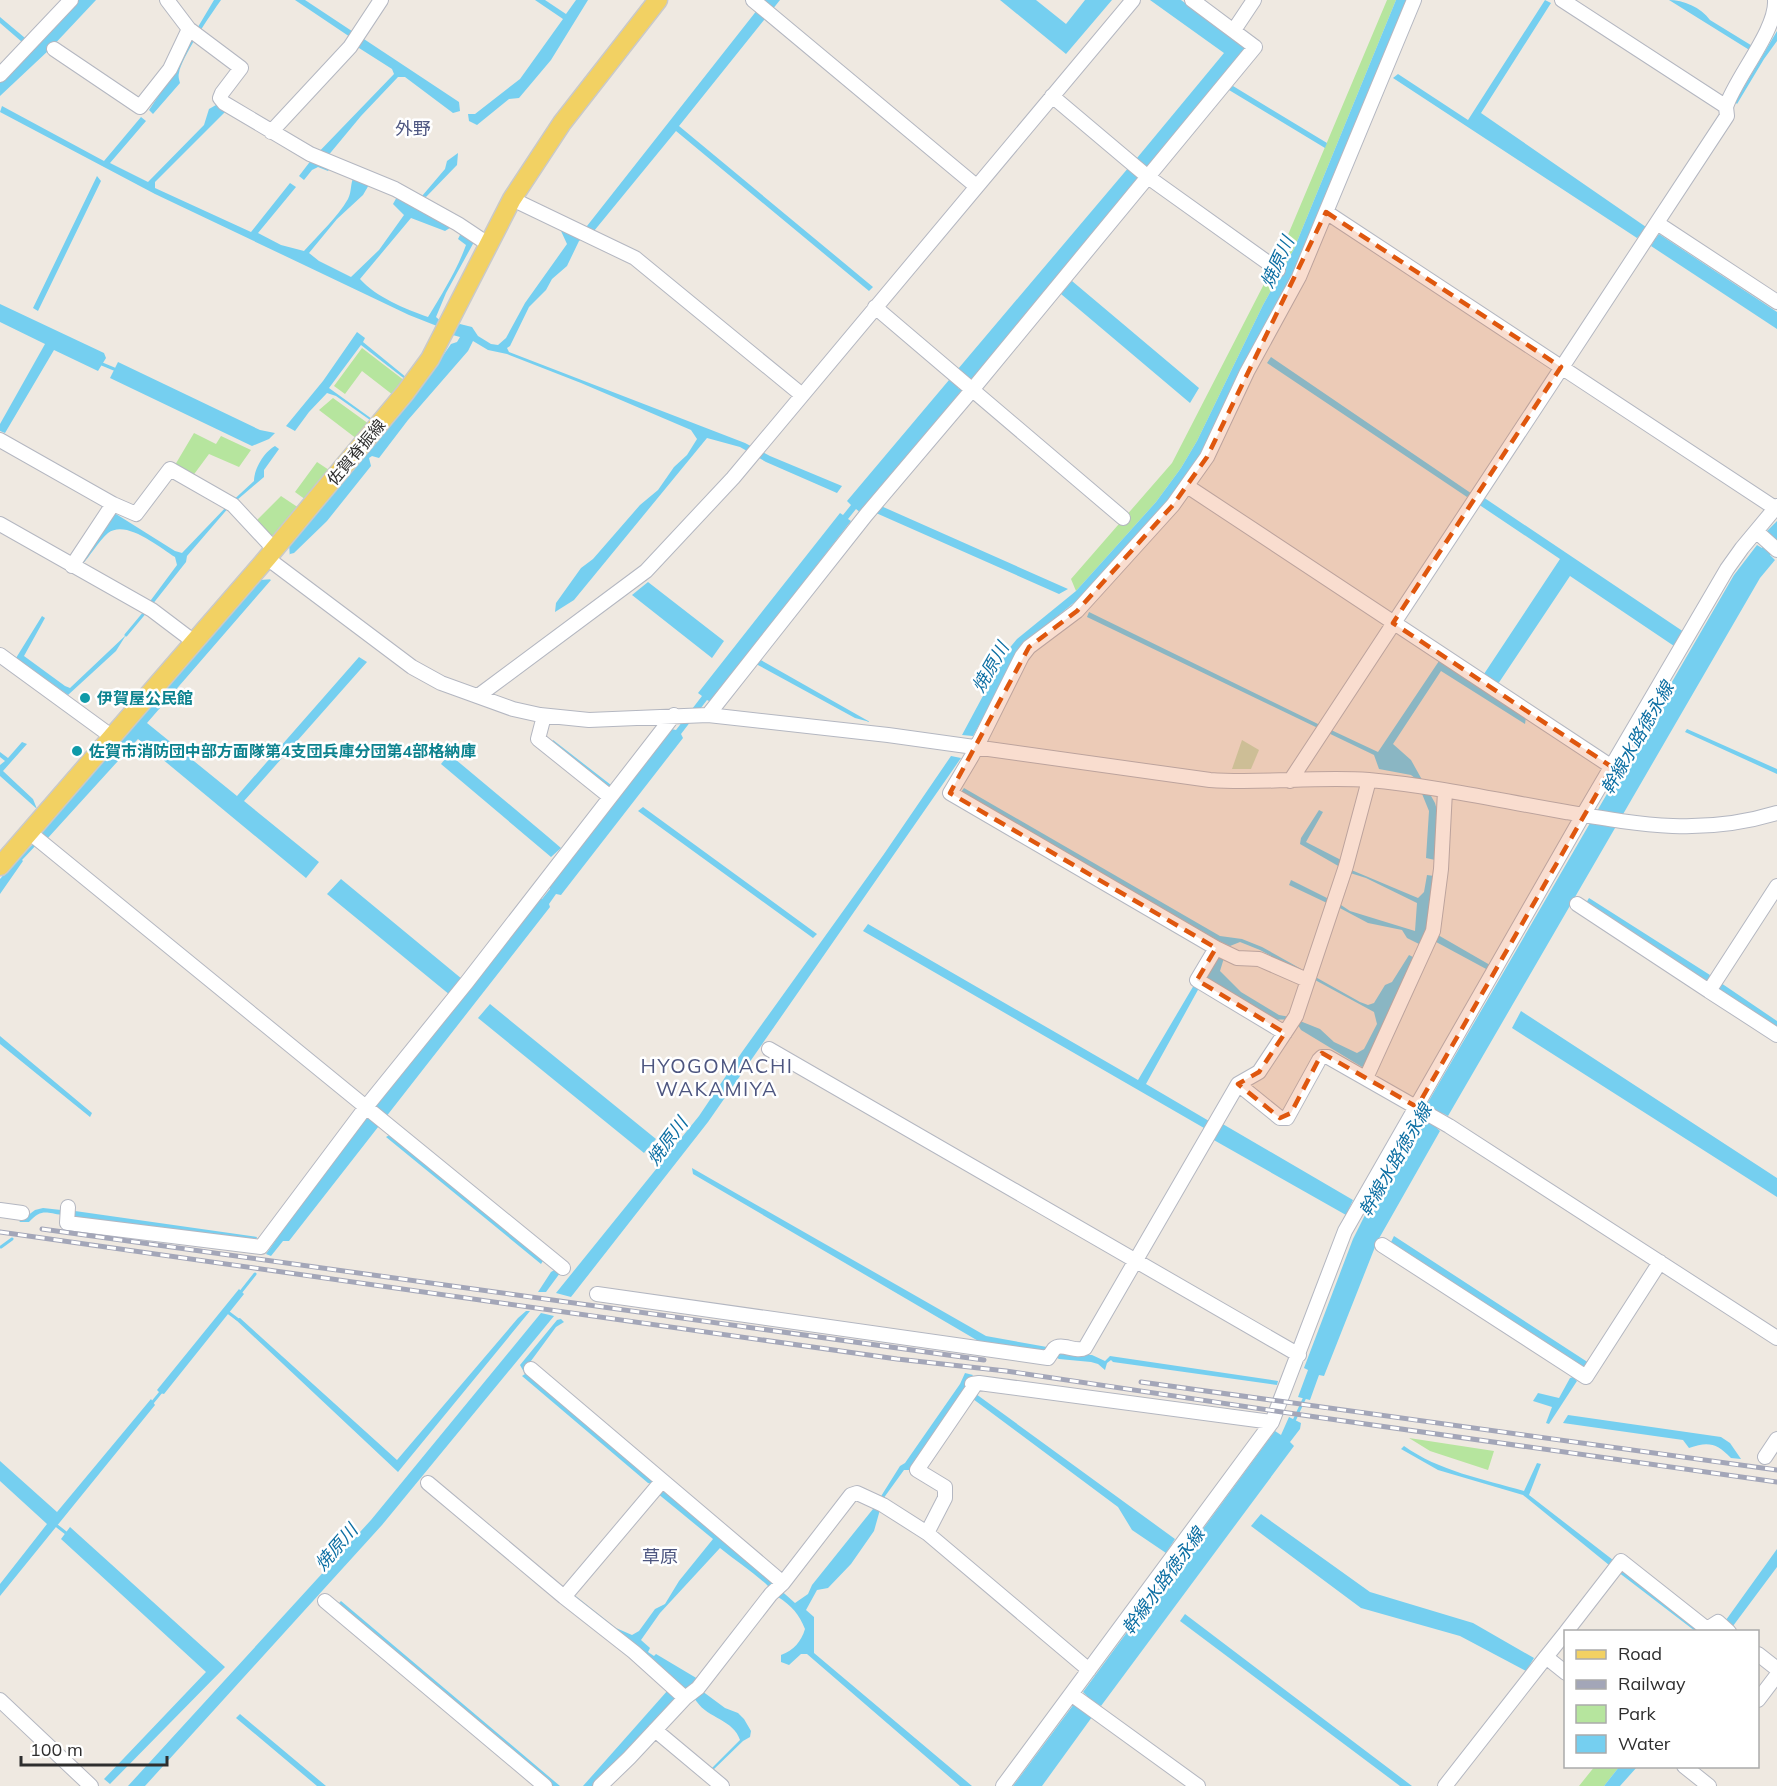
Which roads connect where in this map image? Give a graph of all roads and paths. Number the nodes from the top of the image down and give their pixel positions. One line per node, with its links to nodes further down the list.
1 (71, 0): 15 (street)
2 (167, 0): 13 (street)
3 (381, 0): 18 (street)
4 (658, 0): 21 (main road, 佐賀脊振線)
5 (1133, 0): 16 (street)
6 (1192, 0): 12 (street)
7 (1254, 0): 12 (street)
8 (1414, 0): 22 (street)
9 (1562, 0): 17 (street)
10 (1775, 0): 17 (street)
11 (756, 2): 20 (street)
12 (1234, 30): 19 (street)
13 (195, 34): 14 (street); 18 (street)
14 (54, 49)
15 (0, 75)
16 (1052, 96): 19 (street); 20 (street)
17 (1726, 107): 23 (street)
18 (271, 132): 24 (street)
19 (1148, 177): 25 (street); 29 (street)
20 (976, 186): 27 (street)
21 (512, 199): 24 (main road, 佐賀脊振線); 30 (street)
22 (1326, 213): 28 (street); 32 (street)
23 (1651, 232): 26 (street); 28 (street)
24 (488, 244): 38 (main road, 佐賀脊振線)
25 (1278, 270)
26 (1777, 302)
27 (875, 307): 29 (street); 30 (street)
28 (1561, 367): 34 (street); 40 (street)
29 (972, 390): 35 (street); 44 (street)
30 (802, 394): 43 (street)
31 (3, 445): 33 (street)
32 (1187, 486): 40 (street); 47 (street)
33 (113, 504): 38 (street); 39 (street)
34 (1776, 507): 37 (street)
35 (1123, 518)
36 (0, 524): 39 (street)
37 (1769, 543): 48 (street)
38 (274, 560): 41 (main road, 佐賀脊振線); 43 (street)
39 (74, 562): 41 (street)
40 (1393, 623): 48 (street); 50 (street)
41 (194, 641): 46 (main road, 佐賀脊振線)
42 (2, 660): 46 (street)
43 (478, 696): 45 (street)
44 (691, 715): 45 (street); 47 (street); 52 (street)
45 (544, 716): 52 (street)
46 (111, 736): 55 (main road, 佐賀脊振線)
47 (975, 748): 50 (street); 59 (street)
48 (1612, 766): 54 (street)
49 (1369, 780): 50 (street); 51 (street); 60 (street)
50 (1290, 781)
51 (1445, 791): 54 (street); 65 (street)
52 (609, 796): 68 (street)
53 (1776, 815): 54 (street)
54 (1586, 816): 67 (street)
55 (35, 837): 56 (main road, 佐賀脊振線); 68 (street)
56 (0, 866)
57 (1777, 887): 61 (street)
58 (1577, 904): 61 (street)
59 (1216, 948): 60 (street); 62 (street)
60 (1309, 975): 62 (street)
61 (1710, 989): 63 (street)
62 (1291, 1024): 66 (street)
63 (1777, 1035)
64 (769, 1049): 73 (street)
65 (1366, 1078): 66 (street); 67 (street)
66 (1238, 1084): 73 (street)
67 (1422, 1110): 74 (street); 78 (street)
68 (373, 1113): 69 (street); 75 (street)
69 (68, 1207)
70 (0, 1210): 71 (street)
71 (22, 1213)
72 (1382, 1245): 74 (street)
73 (1136, 1260): 76 (street); 78 (street)
74 (1660, 1263): 77 (street)
75 (563, 1269)
76 (597, 1294)
77 (1777, 1338)
78 (1299, 1354): 80 (street)
79 (531, 1369): 84 (street)
80 (1272, 1422): 85 (street); 95 (street)
81 (1777, 1439): 82 (street)
82 (1765, 1457)
83 (428, 1483): 87 (street)
84 (658, 1486): 86 (street); 87 (street)
85 (927, 1533): 86 (street); 95 (street)
86 (783, 1583): 98 (street)
87 (564, 1597): 98 (street)
88 (325, 1601): 105 (street)
89 (1727, 1629): 90 (street)
90 (1568, 1630)
91 (1564, 1634): 93 (street)
92 (1759, 1655): 94 (street)
93 (1541, 1663): 96 (street); 110 (street)
94 (1777, 1669)
95 (1089, 1670): 99 (street)
96 (1564, 1672)
97 (1777, 1675): 100 (street)
98 (686, 1691): 102 (street)
99 (1071, 1694): 108 (street); 109 (street)
100 (1759, 1699)
101 (0, 1701): 104 (street)
102 (655, 1730): 106 (street); 107 (street)
103 (1700, 1771): 111 (street)
104 (91, 1786)
105 (545, 1786)
106 (600, 1786)
107 (722, 1786)
108 (1003, 1786)
109 (1198, 1786)
110 (1445, 1786)
111 (1709, 1786)

